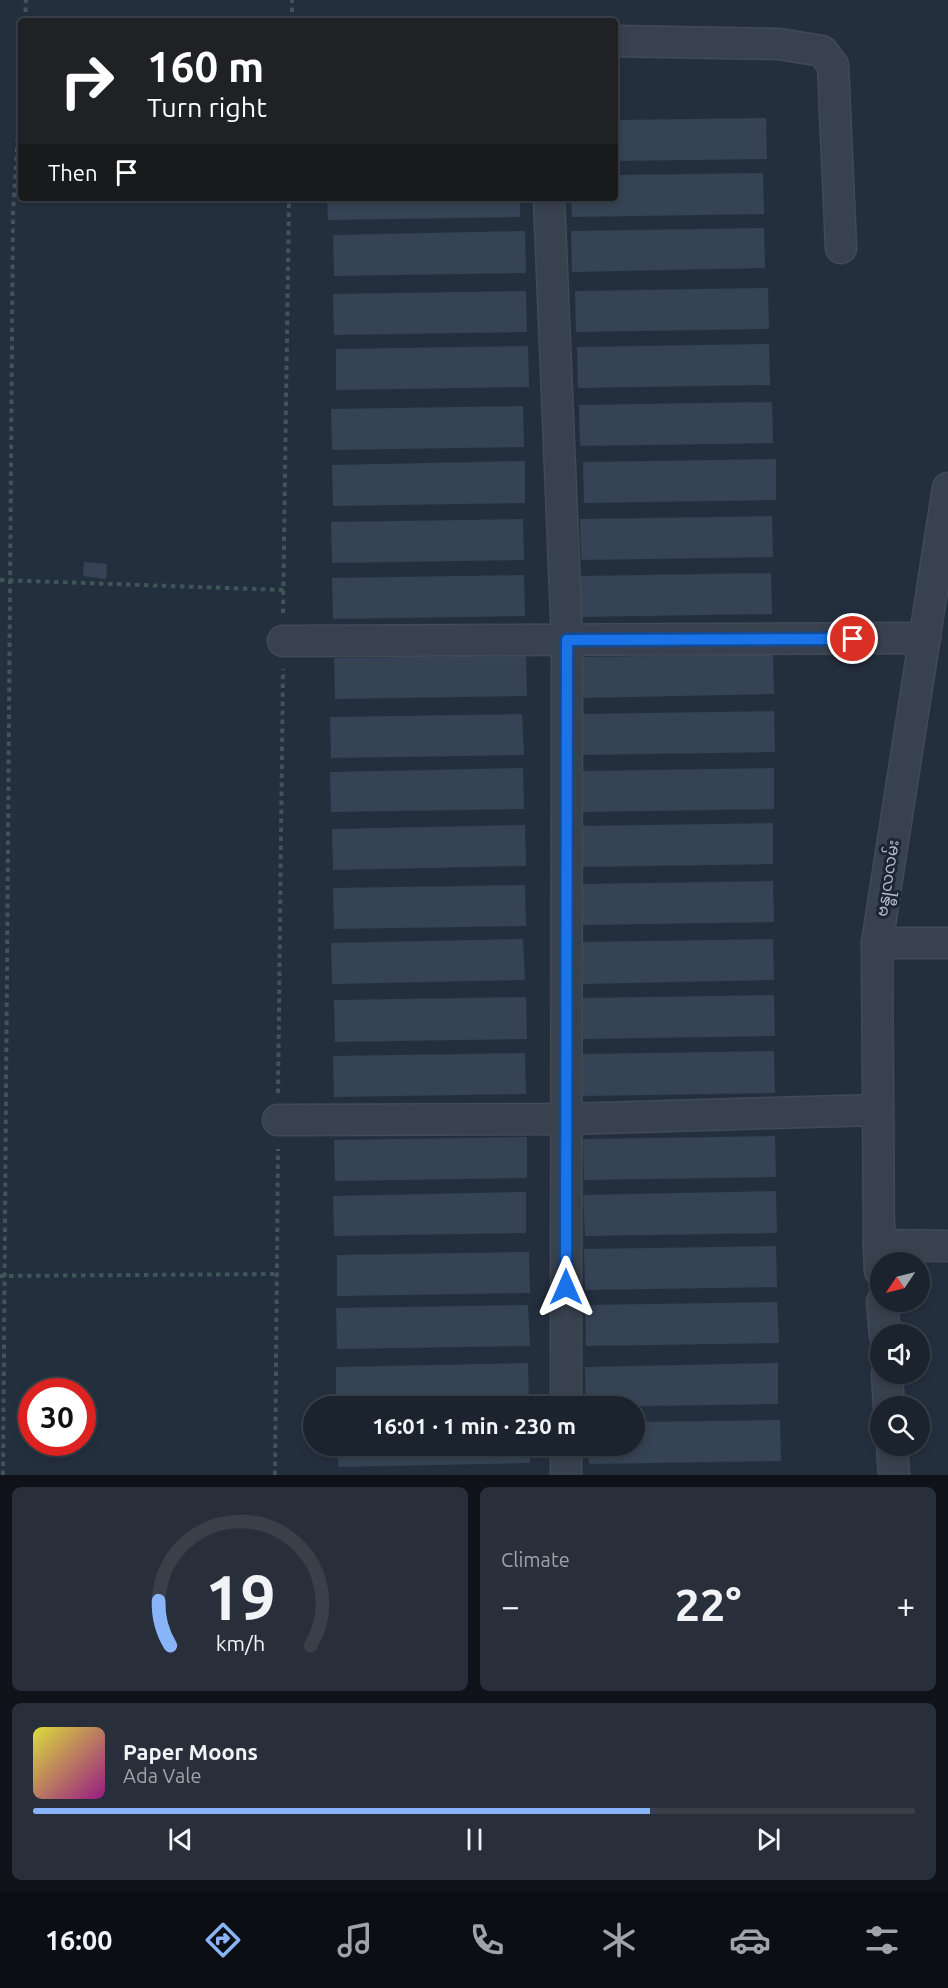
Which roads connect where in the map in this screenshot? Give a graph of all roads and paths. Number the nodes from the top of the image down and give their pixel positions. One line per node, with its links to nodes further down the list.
1 (26, 0): 3 (path)
2 (292, 0): 4 (path)
3 (25, 18)
4 (292, 18)
5 (618, 41): 9 (street)
6 (18, 133): 12 (path)
7 (290, 201): 13 (path)
8 (549, 201): 15 (street)
9 (841, 248)
10 (948, 488): 14 (street, ဗန္ဓုလလမ်း)
11 (0, 580): 12 (path)
12 (10, 580): 13 (path); 26 (path)
13 (284, 590): 16 (path)
14 (925, 638): 15 (street); 17 (street, ဗန္ဓုလလမ်း)
15 (567, 640): 16 (street); 20 (street)
16 (283, 641): 21 (path)
17 (877, 943): 18 (street); 19 (street, ဗန္ဓုလလမ်း)
18 (948, 944)
19 (878, 1110): 20 (street); 23 (street, ဗန္ဓုလလမ်း)
20 (567, 1119): 21 (street); 27 (street)
21 (278, 1120): 25 (path)
22 (948, 1246): 24 (street)
23 (880, 1252)
24 (914, 1252)
25 (277, 1275): 26 (path); 31 (path)
26 (2, 1276): 30 (path)
27 (566, 1396)
28 (566, 1456): 32 (street)
29 (893, 1456): 33 (street)
30 (3, 1475)
31 (274, 1475)
32 (566, 1475)
33 (894, 1475)

